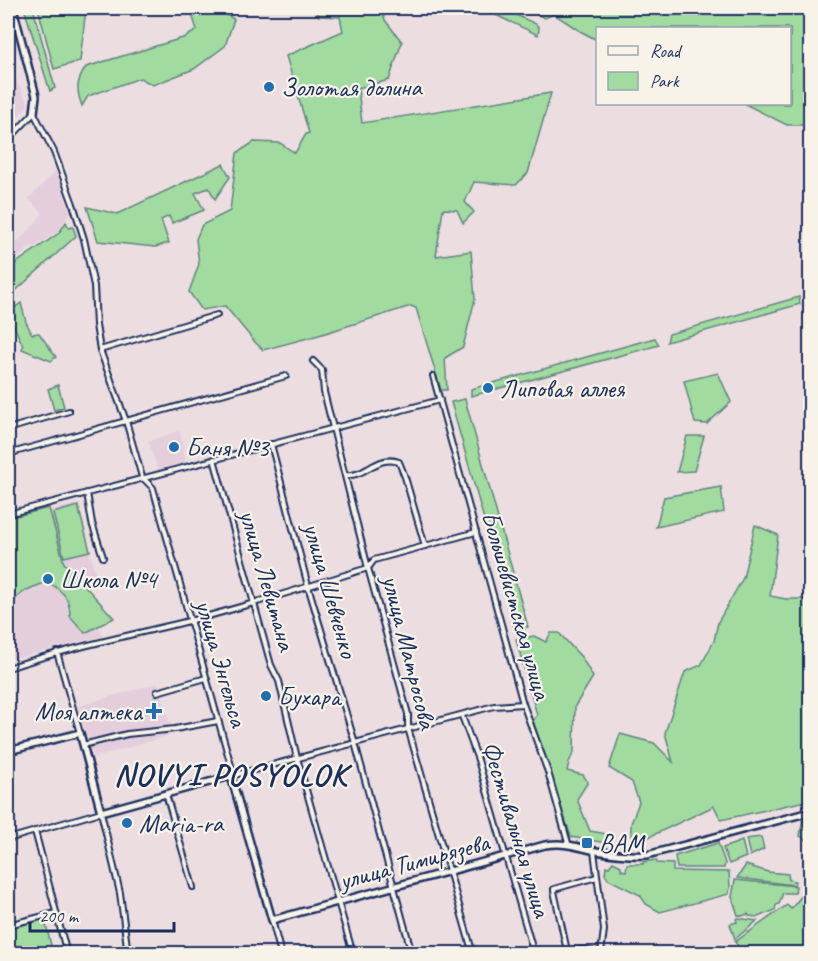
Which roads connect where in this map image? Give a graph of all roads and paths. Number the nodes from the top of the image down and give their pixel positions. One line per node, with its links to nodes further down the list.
1 (13, 8): 2 (street)
2 (34, 113): 3 (street); 5 (street, улица Энгельса)
3 (8, 140)
4 (218, 315): 5 (street)
5 (100, 350): 11 (street, улица Энгельса)
6 (313, 362): 12 (street, улица Матросова)
7 (286, 376): 11 (street)
8 (433, 376): 9 (street, Большевистская улица)
9 (440, 400): 12 (street); 21 (street, Большевистская улица)
10 (69, 411): 13 (street)
11 (126, 421): 15 (street); 18 (street, улица Энгельса)
12 (333, 428): 14 (street); 17 (street, улица Матросова)
13 (8, 429)
14 (271, 444): 16 (street); 25 (street, улица Шевченко)
15 (8, 454)
16 (214, 459): 18 (street); 26 (street, улица Левитана)
17 (345, 475): 22 (street); 24 (street, улица Матросова)
18 (142, 477): 19 (street); 27 (street, улица Энгельса)
19 (87, 493): 20 (street); 23 (street)
20 (8, 514)
21 (476, 532): 22 (street); 32 (street, Большевистская улица)
22 (425, 546): 24 (street)
23 (103, 557)
24 (368, 568): 25 (street); 35 (street, улица Матросова)
25 (308, 586): 26 (street); 37 (street, улица Шевченко)
26 (254, 603): 27 (street); 40 (street, улица Левитана)
27 (190, 621): 28 (street); 30 (street, улица Энгельса)
28 (57, 652): 29 (street); 36 (street)
29 (8, 668)
30 (206, 678): 31 (street); 34 (street, улица Энгельса)
31 (157, 692)
32 (523, 704): 33 (street); 47 (street, Большевистская улица)
33 (462, 716): 35 (street); 49 (street, Фестивальная улица)
34 (218, 721): 38 (street); 41 (street, улица Энгельса)
35 (408, 728): 37 (street); 50 (street, улица Матросова)
36 (80, 733): 38 (street); 39 (street)
37 (355, 743): 40 (street); 53 (street, улица Шевченко)
38 (83, 745): 43 (street)
39 (8, 751)
40 (297, 758): 41 (street); 54 (street, улица Левитана)
41 (231, 777): 42 (street); 56 (street, улица Энгельса)
42 (166, 794): 43 (street); 52 (street)
43 (101, 812): 45 (street); 60 (street)
44 (810, 812): 48 (street)
45 (35, 831): 46 (street); 55 (street)
46 (8, 839)
47 (568, 843): 48 (street); 49 (street, улица Тимирязева)
48 (594, 851): 51 (street)
49 (504, 856): 50 (street, улица Тимирязева); 65 (street, Фестивальная улица)
50 (449, 871): 53 (street, улица Тимирязева); 64 (street, улица Матросова)
51 (597, 877): 58 (street); 58 (street)
52 (194, 887)
53 (393, 887): 54 (street, улица Тимирязева); 63 (street, улица Шевченко)
54 (337, 902): 56 (street, улица Тимирязева); 62 (street, улица Левитана)
55 (56, 913): 57 (street); 59 (street)
56 (272, 920): 61 (street, улица Энгельса)
57 (8, 925)
58 (601, 953)
59 (67, 954)
60 (128, 954)
61 (281, 954)
62 (353, 954)
63 (412, 954)
64 (473, 954)
65 (534, 954)

